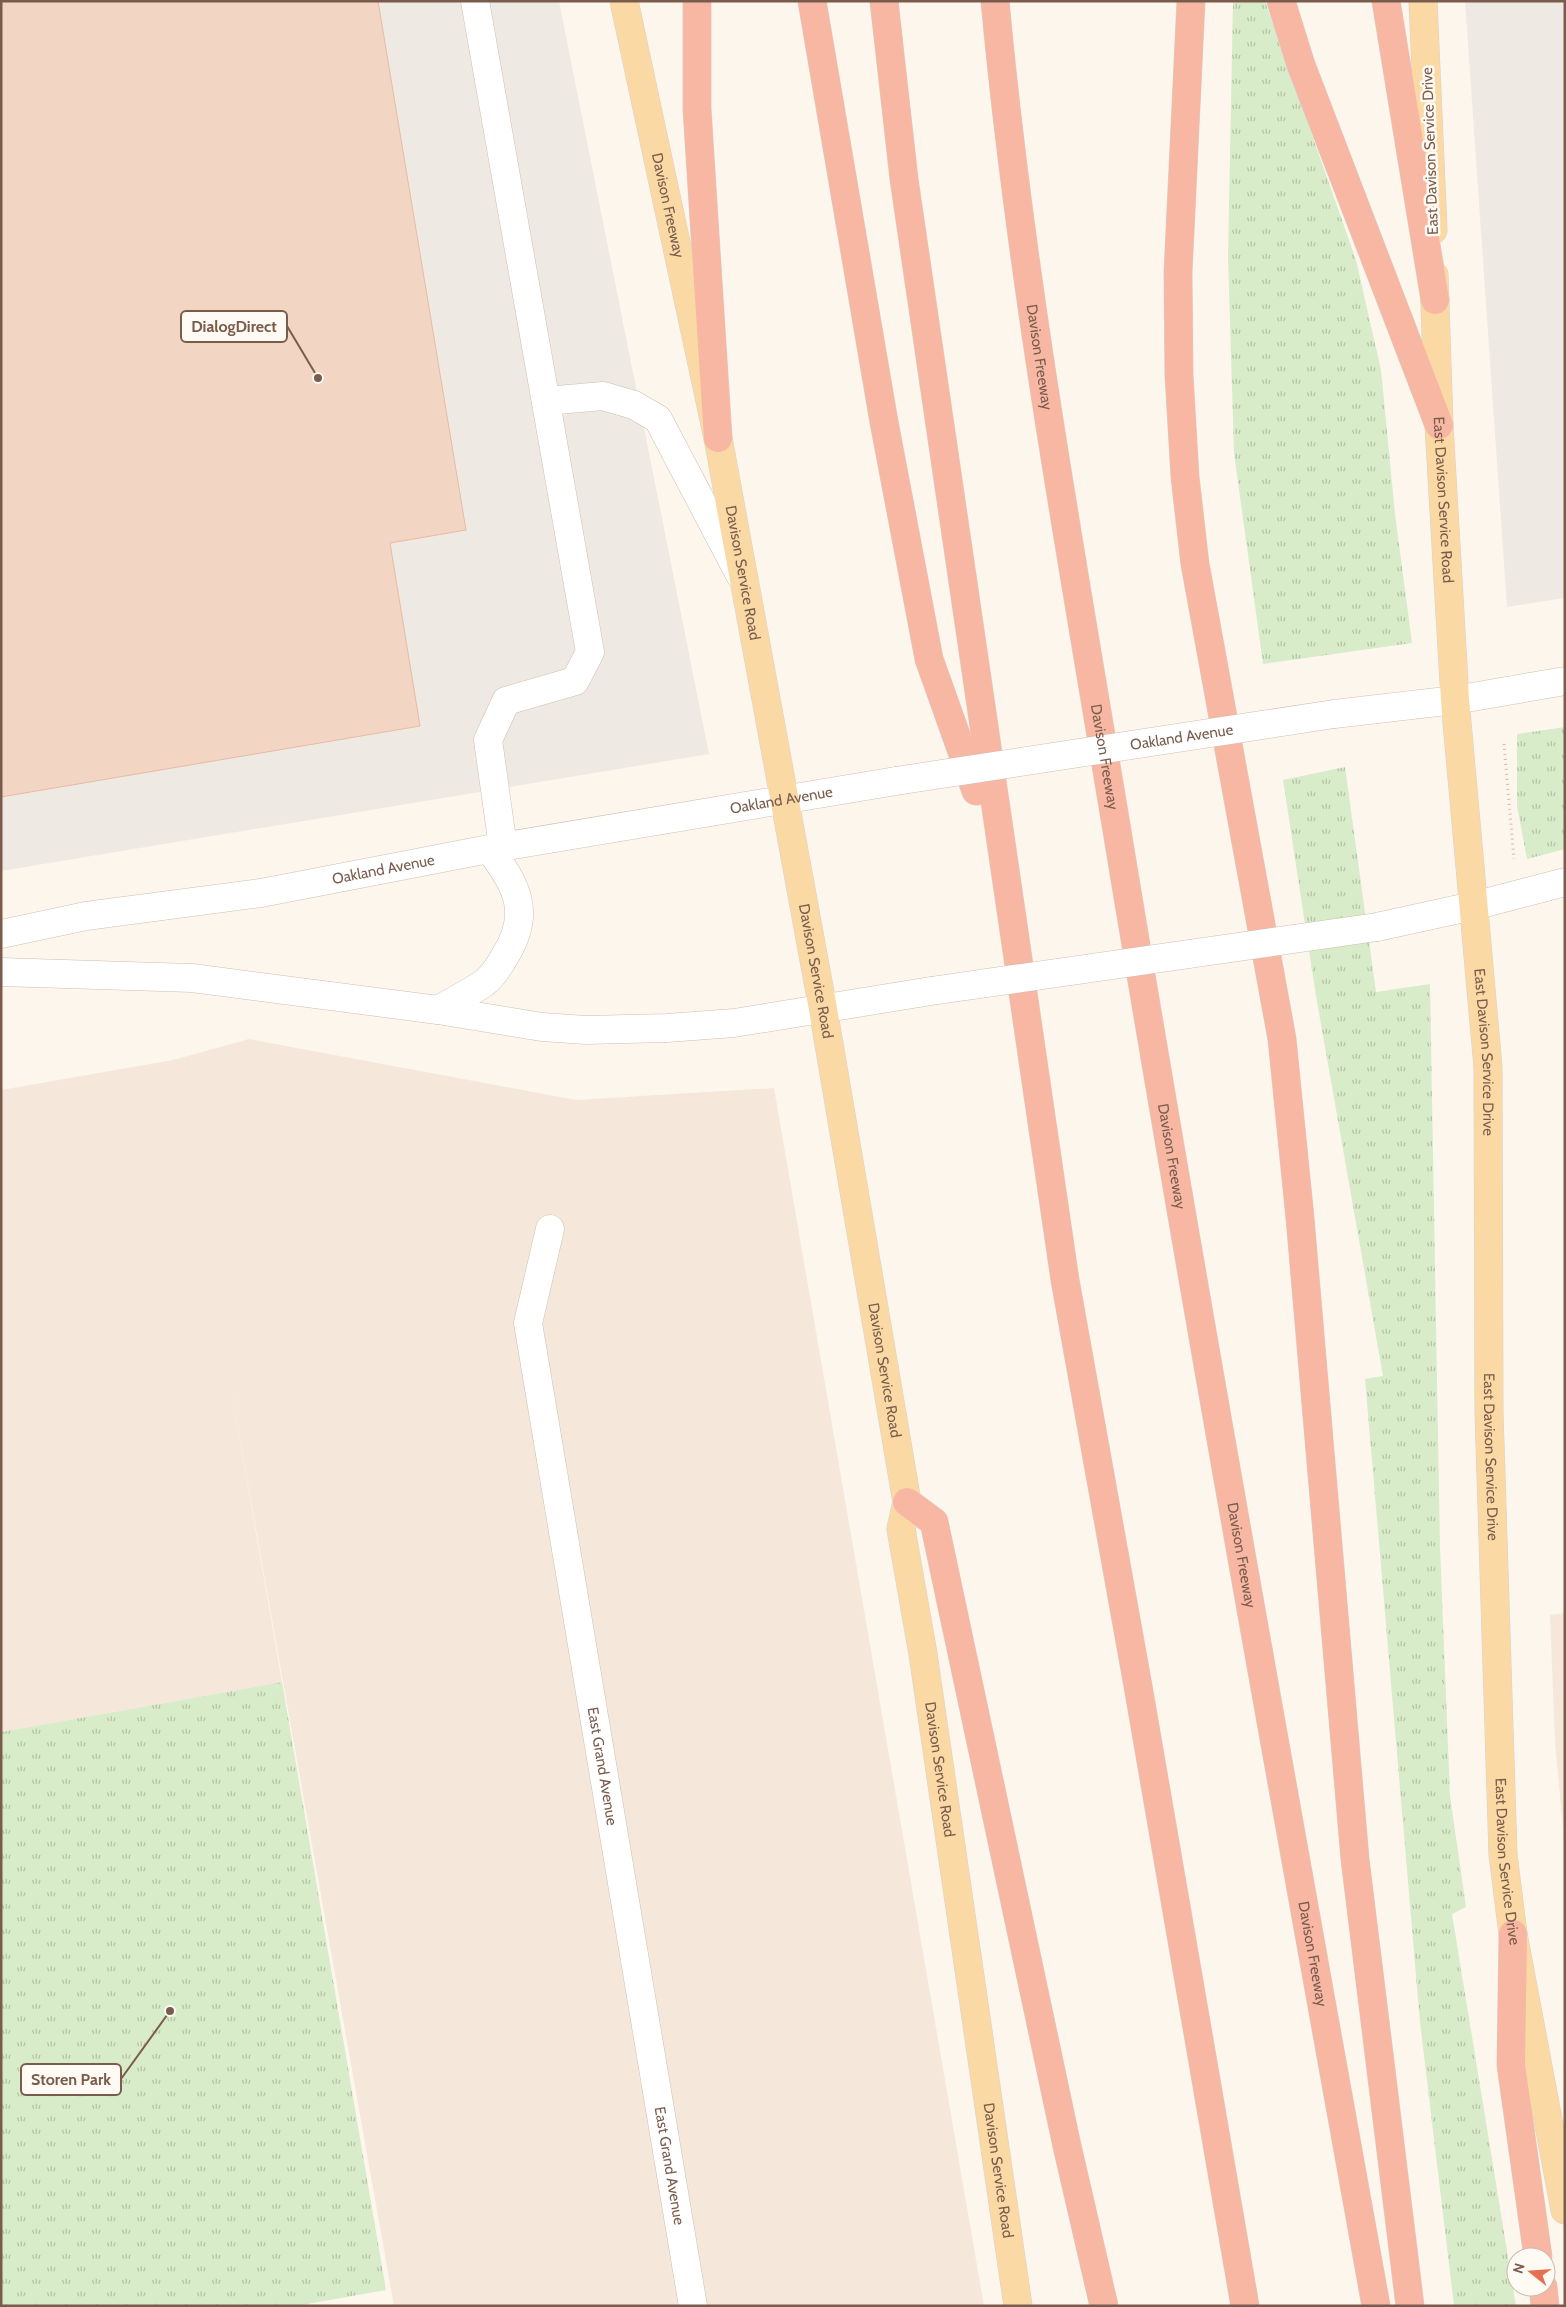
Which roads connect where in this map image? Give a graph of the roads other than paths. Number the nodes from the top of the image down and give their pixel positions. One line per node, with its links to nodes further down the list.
1 (476, 1): 12 (street)
2 (624, 1): 14 (main road, Davison Freeway)
3 (697, 1): 14 (highway)
4 (812, 1): 20 (highway)
5 (884, 1): 20 (highway)
6 (995, 1): 36 (highway, Davison Freeway)
7 (1191, 1): 37 (highway)
8 (1281, 1): 13 (highway)
9 (1386, 1): 11 (highway)
10 (1423, 1): 11 (main road, East Davison Service Drive)
11 (1435, 300): 13 (main road, East Davison Service Road)
12 (546, 402): 15 (street); 19 (street)
13 (1439, 426): 17 (main road, East Davison Service Road)
14 (718, 438): 15 (main road, Davison Service Road)
15 (744, 582): 18 (main road, Davison Service Road)
16 (1565, 681): 17 (street, Oakland Avenue)
17 (1455, 700): 18 (street, Oakland Avenue, bridge); 22 (main road, East Davison Service Drive)
18 (784, 799): 19 (street, Oakland Avenue); 26 (main road, Davison Service Road)
19 (496, 848): 23 (street, Oakland Avenue); 25 (street)
20 (1006, 875): 35 (highway)
21 (1565, 882): 22 (street)
22 (1473, 906): 26 (street, bridge); 29 (main road, East Davison Service Drive)
23 (1, 934)
24 (1, 972): 25 (street)
25 (438, 1010): 26 (street)
26 (823, 1010): 28 (main road, Davison Service Road)
27 (550, 1229): 32 (street, East Grand Avenue)
28 (907, 1502): 33 (main road, Davison Service Road); 34 (highway)
29 (1513, 1934): 30 (main road, East Davison Service Drive); 31 (highway)
30 (1565, 2210)
31 (1537, 2247)
32 (693, 2306)
33 (1018, 2306)
34 (1104, 2306)
35 (1244, 2306)
36 (1376, 2306)
37 (1410, 2306)

